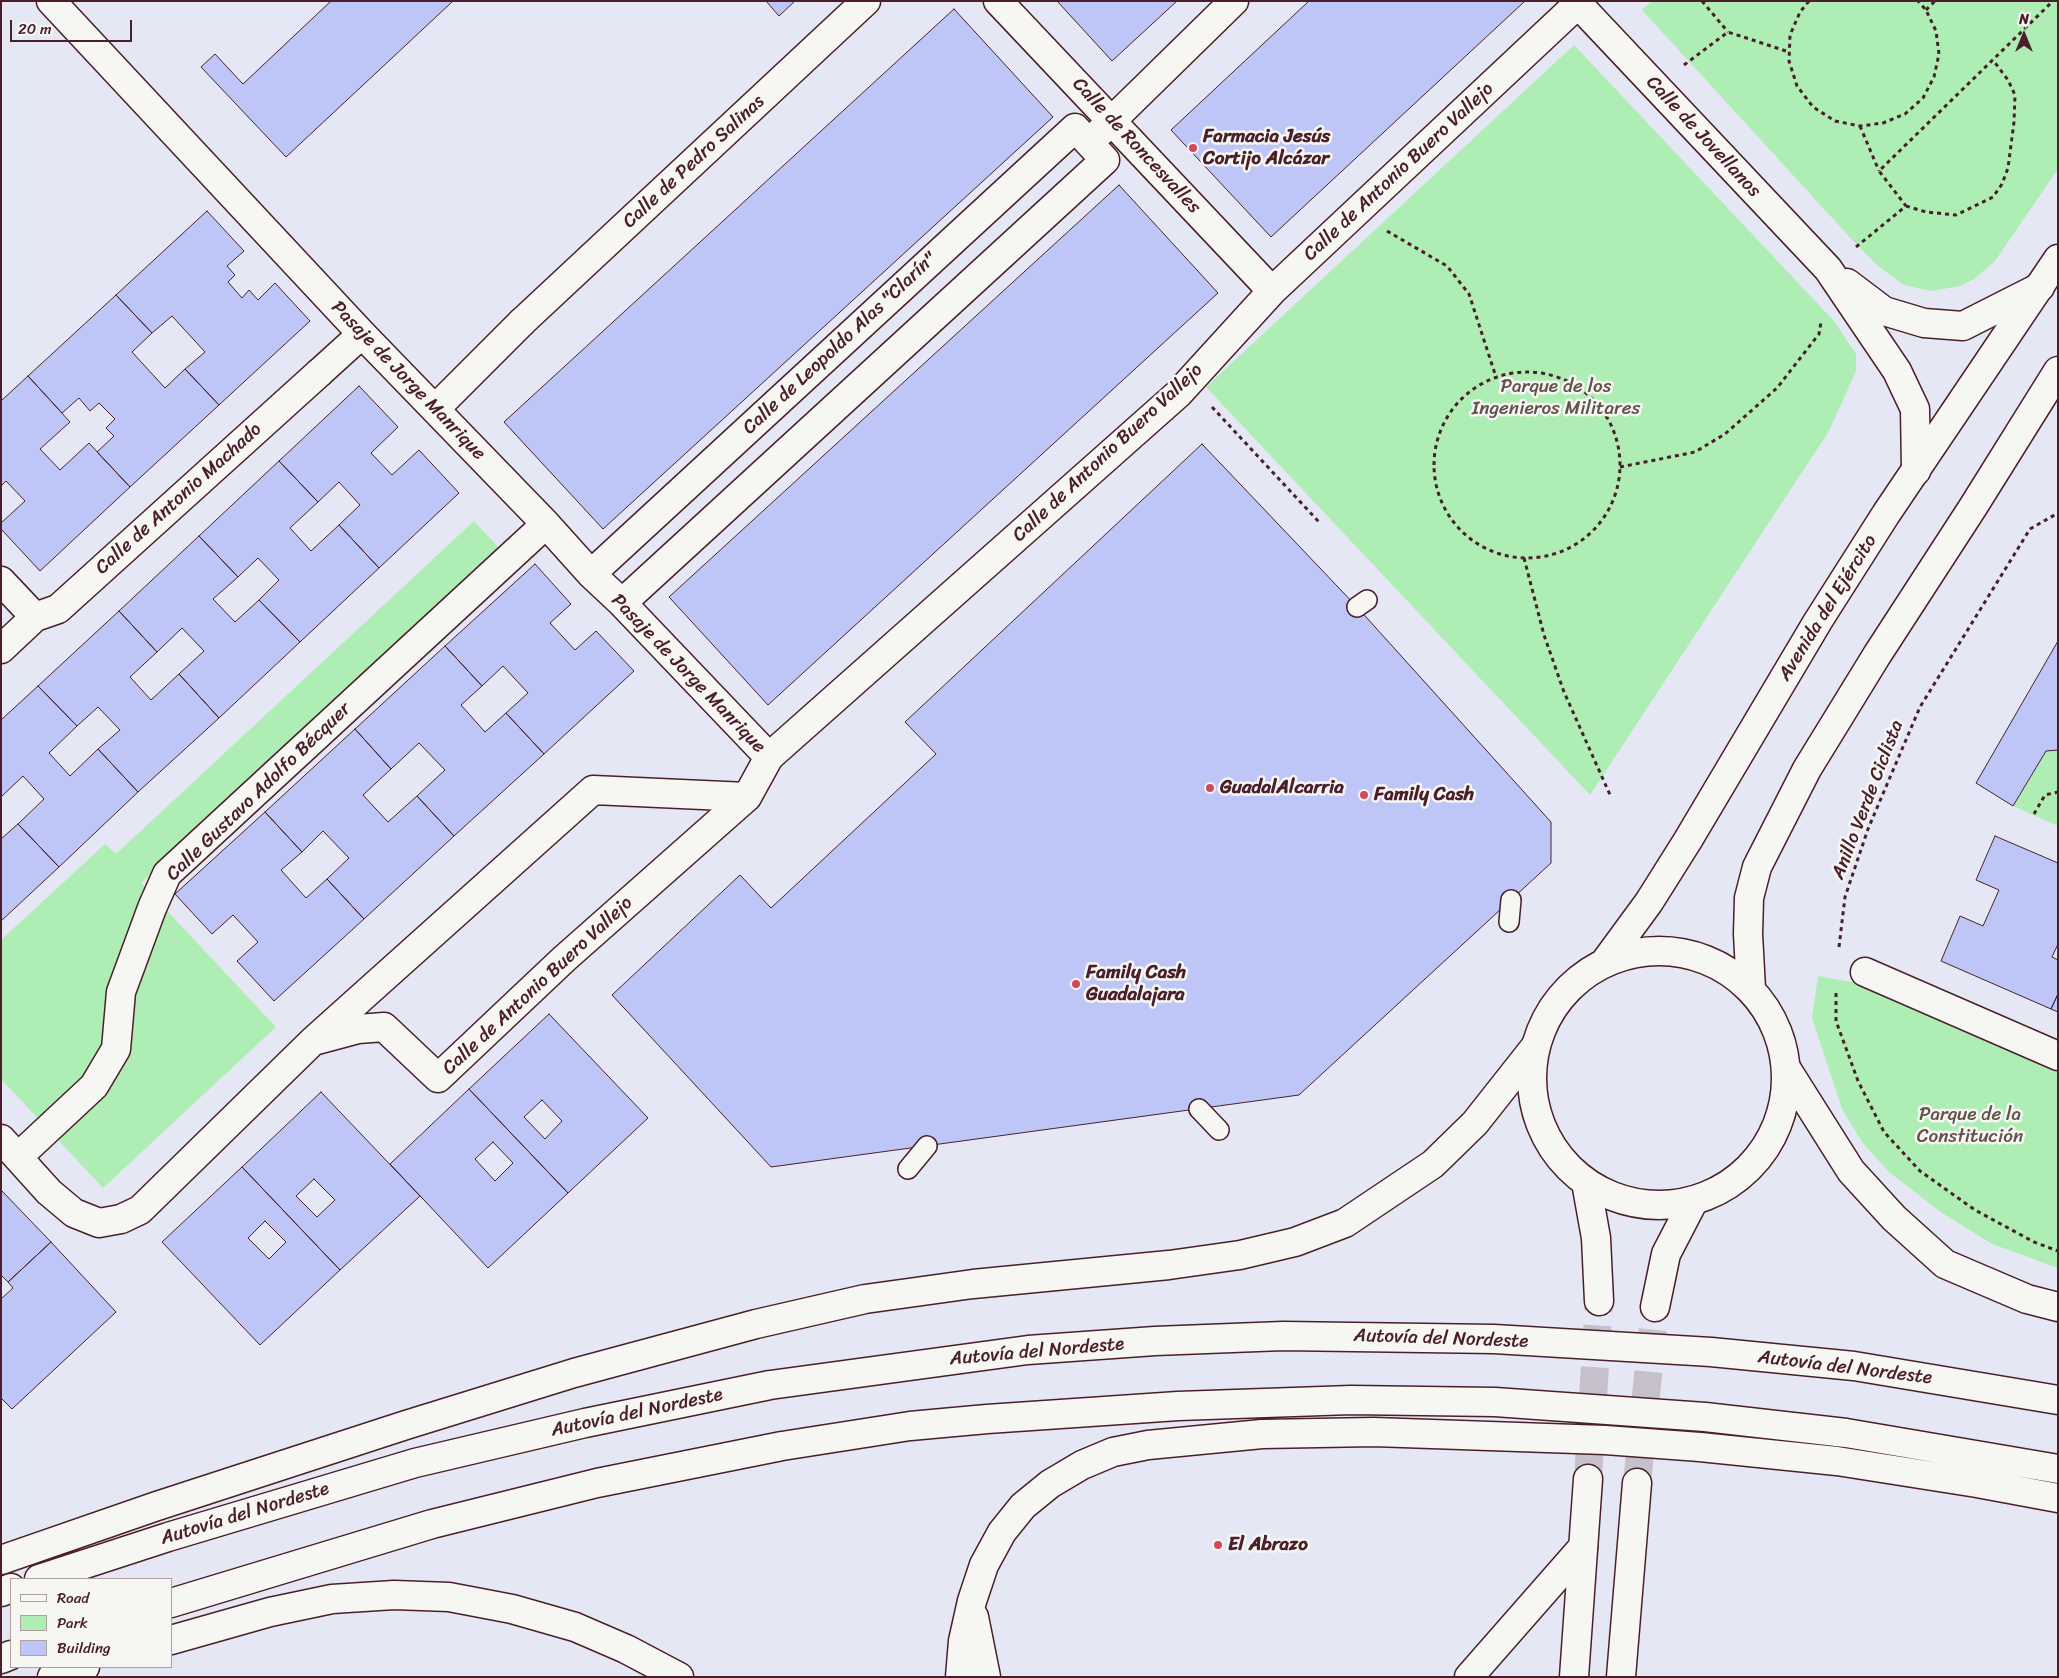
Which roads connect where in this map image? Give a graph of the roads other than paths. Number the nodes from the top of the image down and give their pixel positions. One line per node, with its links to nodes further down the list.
1 (51, 1): 12 (main road, Pasaje de Jorge Manrique)
2 (866, 1): 14 (main road, Calle de Pedro Salinas)
3 (998, 1): 6 (main road, Calle de Roncesvalles)
4 (1234, 1): 6 (main road)
5 (1580, 3): 9 (main road, Calle de Jovellanos); 11 (main road, Calle de Antonio Buero Vallejo)
6 (1113, 121): 7 (main road); 11 (main road, Calle de Roncesvalles)
7 (1089, 143): 17 (main road, Calle de Leopoldo Alas "Clarín"); 19 (main road, Calle de Leopoldo Alas "Clarín")
8 (2058, 259): 10 (main road, Avenida del Ejército)
9 (1828, 269): 10 (main road, Calle de Jovellanos); 15 (main road, Calle de Jovellanos)
10 (2040, 287): 15 (main road, Avenida del Ejército)
11 (1272, 292): 22 (main road, Calle de Antonio Buero Vallejo)
12 (362, 334): 14 (main road, Pasaje de Jorge Manrique); 20 (main road, Calle de Antonio Machado)
13 (2058, 370): 28 (main road)
14 (435, 409): 16 (main road, Pasaje de Jorge Manrique)
15 (1916, 471): 26 (main road, Avenida del Ejército)
16 (546, 524): 17 (main road, Pasaje de Jorge Manrique); 36 (main road, Calle Gustavo Adolfo Bécquer)
17 (591, 574): 19 (main road, Pasaje de Jorge Manrique)
18 (1, 581): 20 (main road)
19 (622, 603): 22 (main road, Pasaje de Jorge Manrique)
20 (35, 617): 21 (main road, Calle de Antonio Machado)
21 (1, 649)
22 (769, 758): 23 (main road, Calle de Antonio Buero Vallejo)
23 (748, 798): 29 (main road, Calle de Antonio Buero Vallejo); 29 (main road, Calle de Antonio Buero Vallejo)
24 (1511, 900): 25 (lane)
25 (1509, 922)
26 (1605, 962): 28 (main road); 30 (main road)
27 (1865, 972): 31 (main road)
28 (1751, 989): 32 (main road)
29 (314, 1041): 36 (main road, Calle de Antonio Buero Vallejo)
30 (1535, 1047): 38 (main road); 49 (main road)
31 (2058, 1056)
32 (1786, 1068): 39 (main road); 42 (main road)
33 (1199, 1109): 34 (lane)
34 (1219, 1130)
35 (927, 1146): 37 (lane)
36 (10, 1148)
37 (908, 1169)
38 (1586, 1182): 39 (main road); 40 (main road)
39 (1694, 1200): 41 (main road)
40 (1599, 1301)
41 (1655, 1307)
42 (2058, 1307)
43 (2058, 1400): 50 (main road, Autovía del Nordeste)
44 (2058, 1469): 52 (main road)
45 (1588, 1479): 48 (main road)
46 (1637, 1483): 61 (main road)
47 (2058, 1498): 51 (main road)
48 (1583, 1547): 59 (main road); 60 (main road)
49 (1, 1560)
50 (42, 1578)
51 (972, 1601): 57 (main road); 58 (main road)
52 (172, 1603)
53 (172, 1640): 56 (main road)
54 (82, 1668): 55 (main road)
55 (52, 1677)
56 (679, 1677)
57 (960, 1677)
58 (986, 1677)
59 (1469, 1677)
60 (1574, 1677)
61 (1621, 1677)

